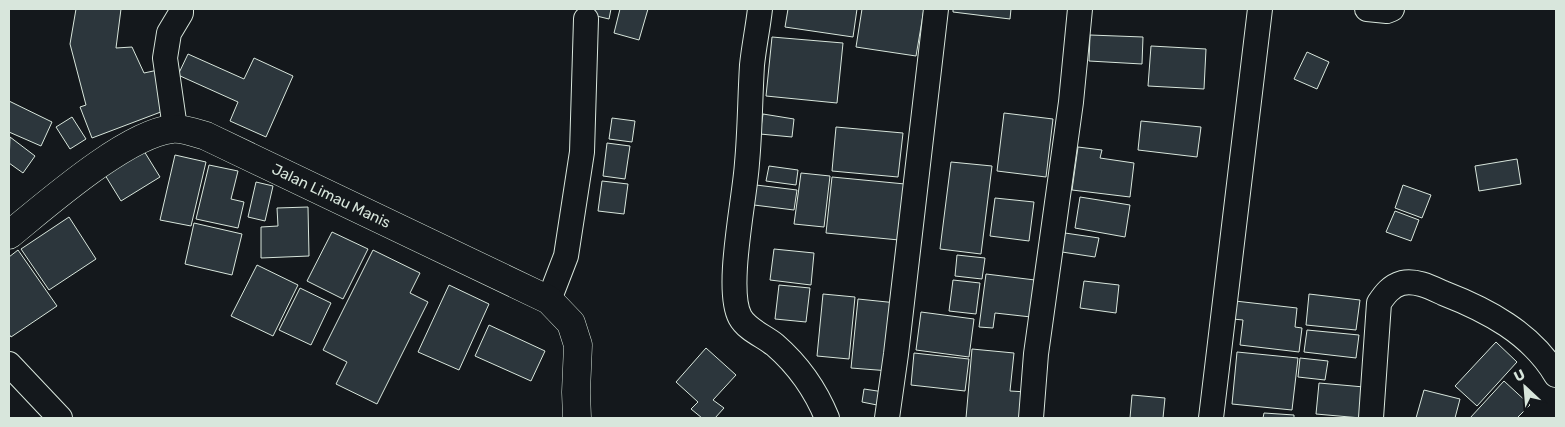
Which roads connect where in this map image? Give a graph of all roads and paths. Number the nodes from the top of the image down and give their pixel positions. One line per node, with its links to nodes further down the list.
1 (181, 9): 9 (street)
2 (760, 9): 16 (street)
3 (936, 9): 17 (street)
4 (1080, 9): 18 (street)
5 (1260, 9): 19 (street)
6 (1367, 9): 7 (street)
7 (1392, 9)
8 (586, 19): 11 (street)
9 (175, 128): 10 (street); 11 (street, Jalan Limau Manis)
10 (9, 235)
11 (549, 300): 15 (street, Jalan Limau Manis)
12 (9, 364): 14 (street)
13 (1556, 375): 20 (street)
14 (60, 418)
15 (577, 418)
16 (828, 418)
17 (887, 418)
18 (1031, 418)
19 (1211, 418)
20 (1371, 418)

